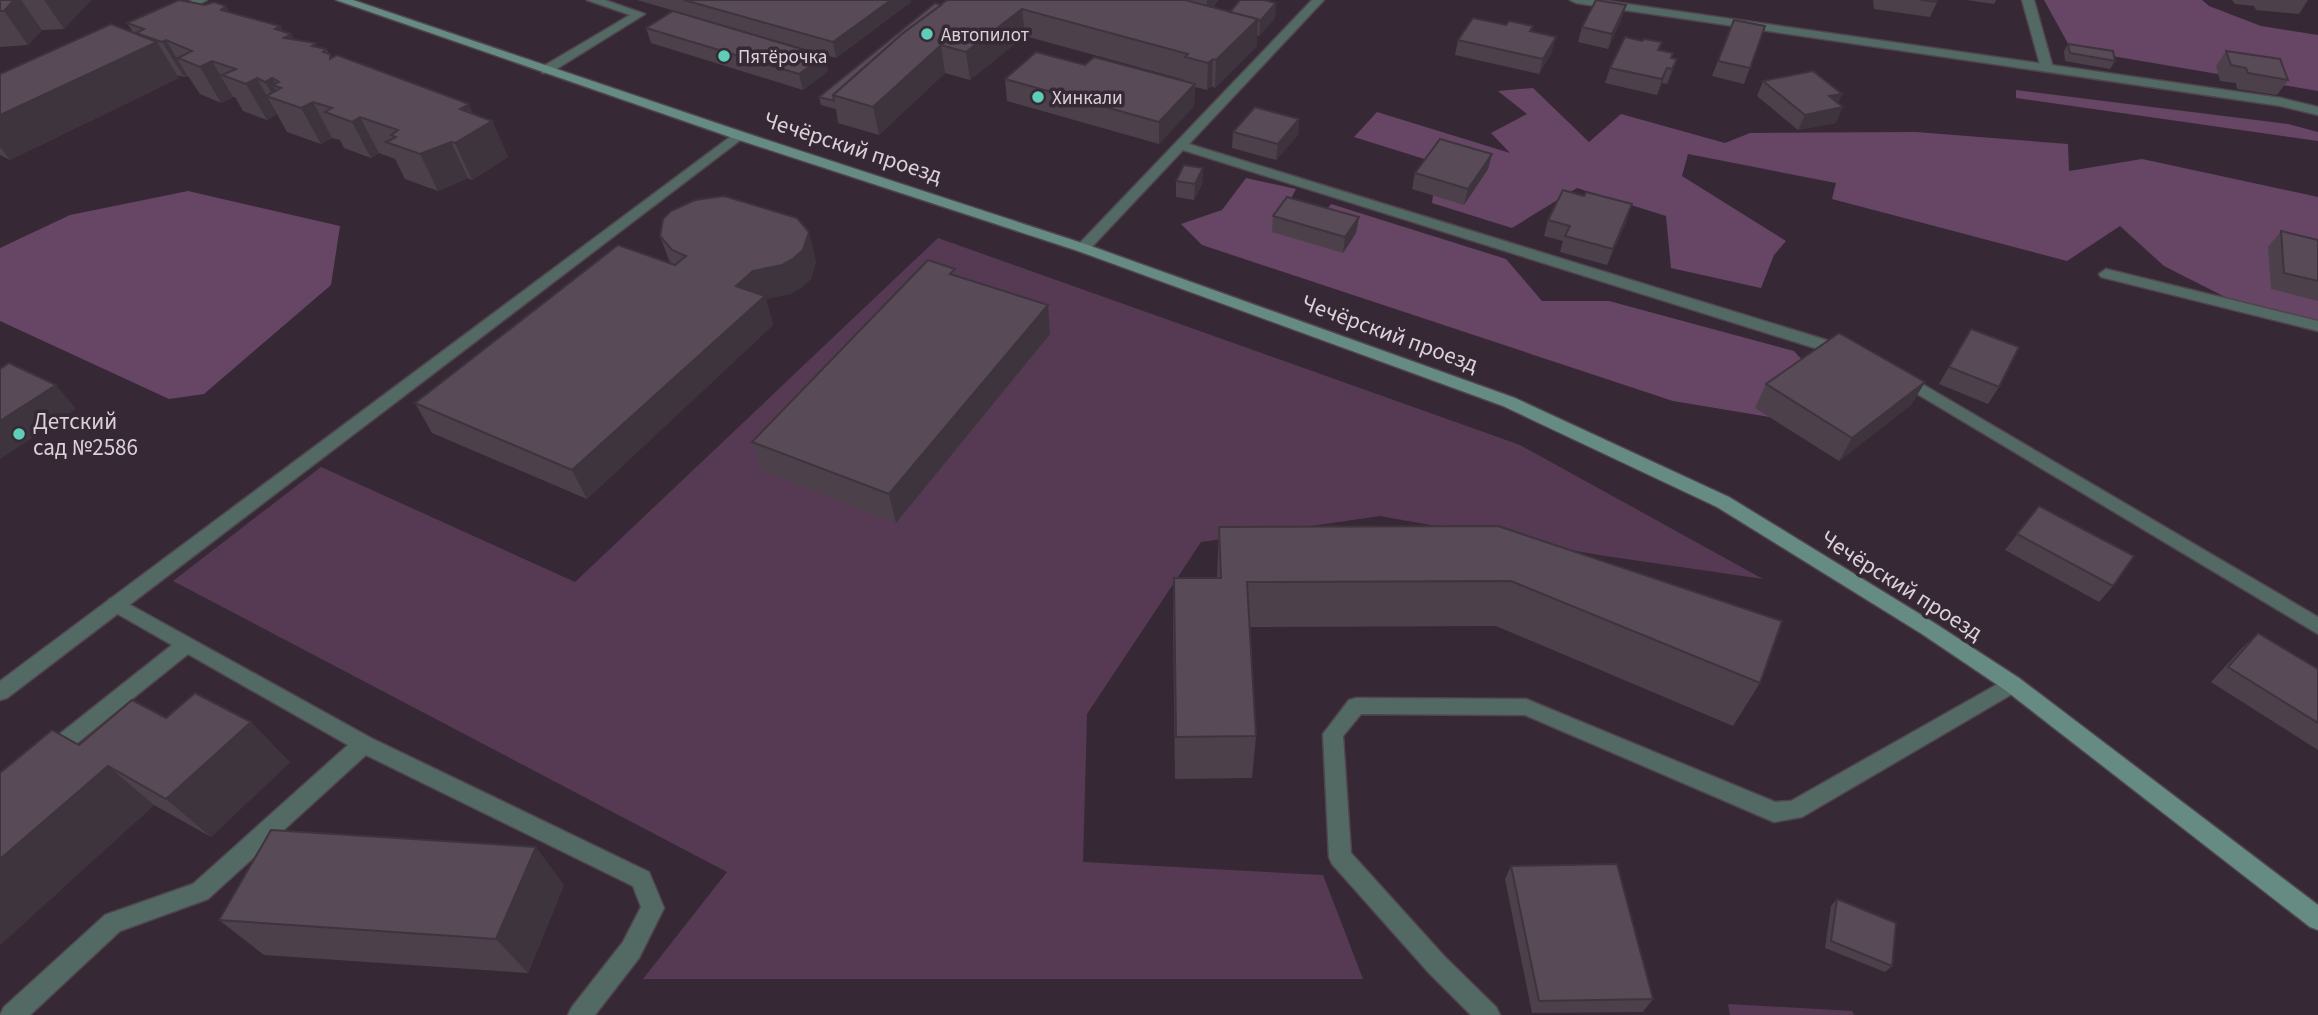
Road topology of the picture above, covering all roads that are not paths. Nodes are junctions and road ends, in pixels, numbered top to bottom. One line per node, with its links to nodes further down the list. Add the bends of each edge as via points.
1 (201, 0): 7 (street)
2 (342, 0): 9 (main road, Чечёрский проезд)
3 (593, 0): 9 (street, via 639,14)
4 (1318, 0): 12 (street)
5 (1576, 0): 8 (street)
6 (2028, 0): 8 (street)
7 (164, 18)
8 (2047, 68): 10 (street)
9 (546, 70): 11 (main road, Чечёрский проезд)
10 (2318, 111)
11 (738, 135): 13 (main road, Чечёрский проезд); 18 (street)
12 (1180, 145): 13 (street); 16 (street)
13 (1083, 248): 21 (main road, Чечёрский проезд, via 1508,402 1698,491)
14 (2106, 274): 15 (street)
15 (2318, 327)
16 (1862, 357)
17 (1883, 368): 19 (street)
18 (116, 604): 20 (street); 22 (street)
19 (2318, 626)
20 (186, 645): 23 (street); 24 (street)
21 (2012, 684): 25 (main road, Чечёрский проезд); 28 (street, via 1794,810 1774,812 1526,707 1356,706 1333,734 1340,857)
22 (0, 692)
23 (364, 744): 26 (street, via 200,892 113,923); 27 (street, via 641,879 653,908 631,950)
24 (33, 767)
25 (2318, 919)
26 (12, 1015)
27 (580, 1015)
28 (1488, 1015)

